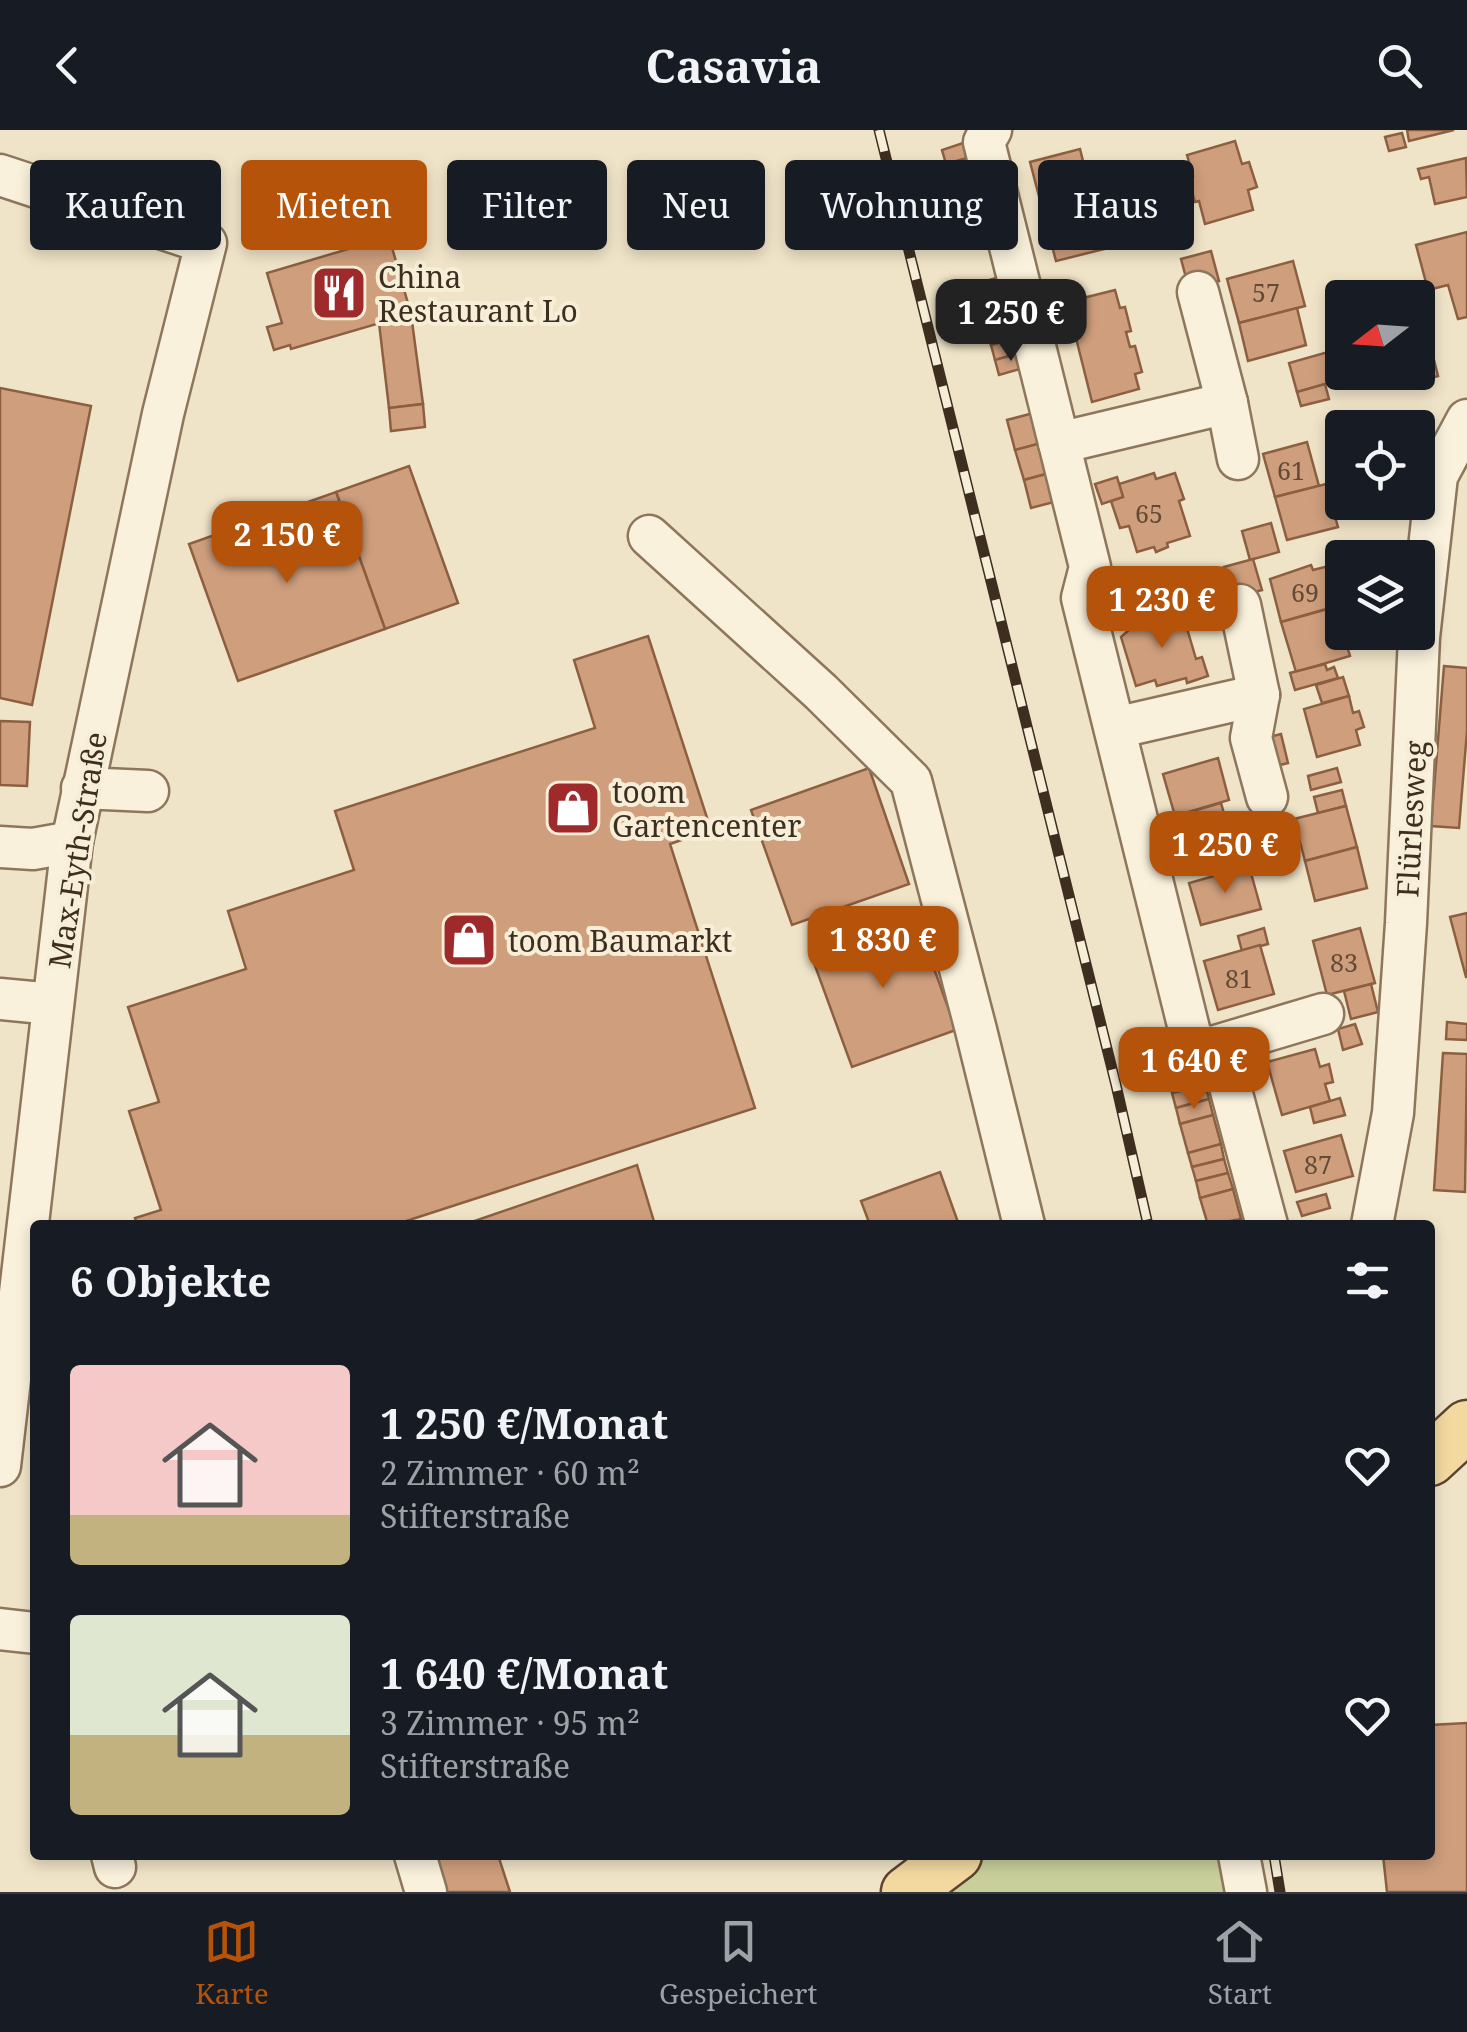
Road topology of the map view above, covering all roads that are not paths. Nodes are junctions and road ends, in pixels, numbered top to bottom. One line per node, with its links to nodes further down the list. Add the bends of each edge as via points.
1 (990, 130): 6 (street, via 984,142)
2 (0, 175): 12 (street, Max-Eyth-Straße, via 206,243)
3 (1198, 292): 4 (street)
4 (1227, 403): 6 (street); 7 (street)
5 (1467, 420): 24 (street, Flürlesweg, via 1436,476 1419,637 1393,1112)
6 (1059, 442): 11 (street, via 1090,567 1082,598)
7 (1238, 458)
8 (650, 536): 22 (street, via 911,781)
9 (1240, 605): 10 (street)
10 (1260, 695): 11 (street); 14 (street, via 1251,738)
11 (1115, 728): 20 (street, via 1191,1037)
12 (82, 788): 13 (street); 15 (street, Max-Eyth-Straße)
13 (148, 791)
14 (1267, 797)
15 (72, 842): 16 (street); 18 (street, Max-Eyth-Straße)
16 (0, 847)
17 (0, 999): 18 (street)
18 (53, 1004): 21 (street, Max-Eyth-Straße)
19 (1324, 1014): 20 (street)
20 (1206, 1049): 23 (street, via 1224,1064)
21 (34, 1220)
22 (1023, 1220)
23 (1266, 1220)
24 (1373, 1220)
25 (30, 1262): 26 (street, Max-Eyth-Straße)
26 (27, 1296): 30 (street, Max-Eyth-Straße)
27 (1467, 1426): 28 (main road)
28 (1435, 1455)
29 (1467, 1458): 31 (street)
30 (0, 1466)
31 (1435, 1477)
32 (0, 1629): 33 (street)
33 (30, 1632)
34 (416, 1860): 37 (street)
35 (949, 1860): 38 (main road)
36 (1240, 1860): 39 (street)
37 (426, 1892)
38 (907, 1892)
39 (1246, 1892)

